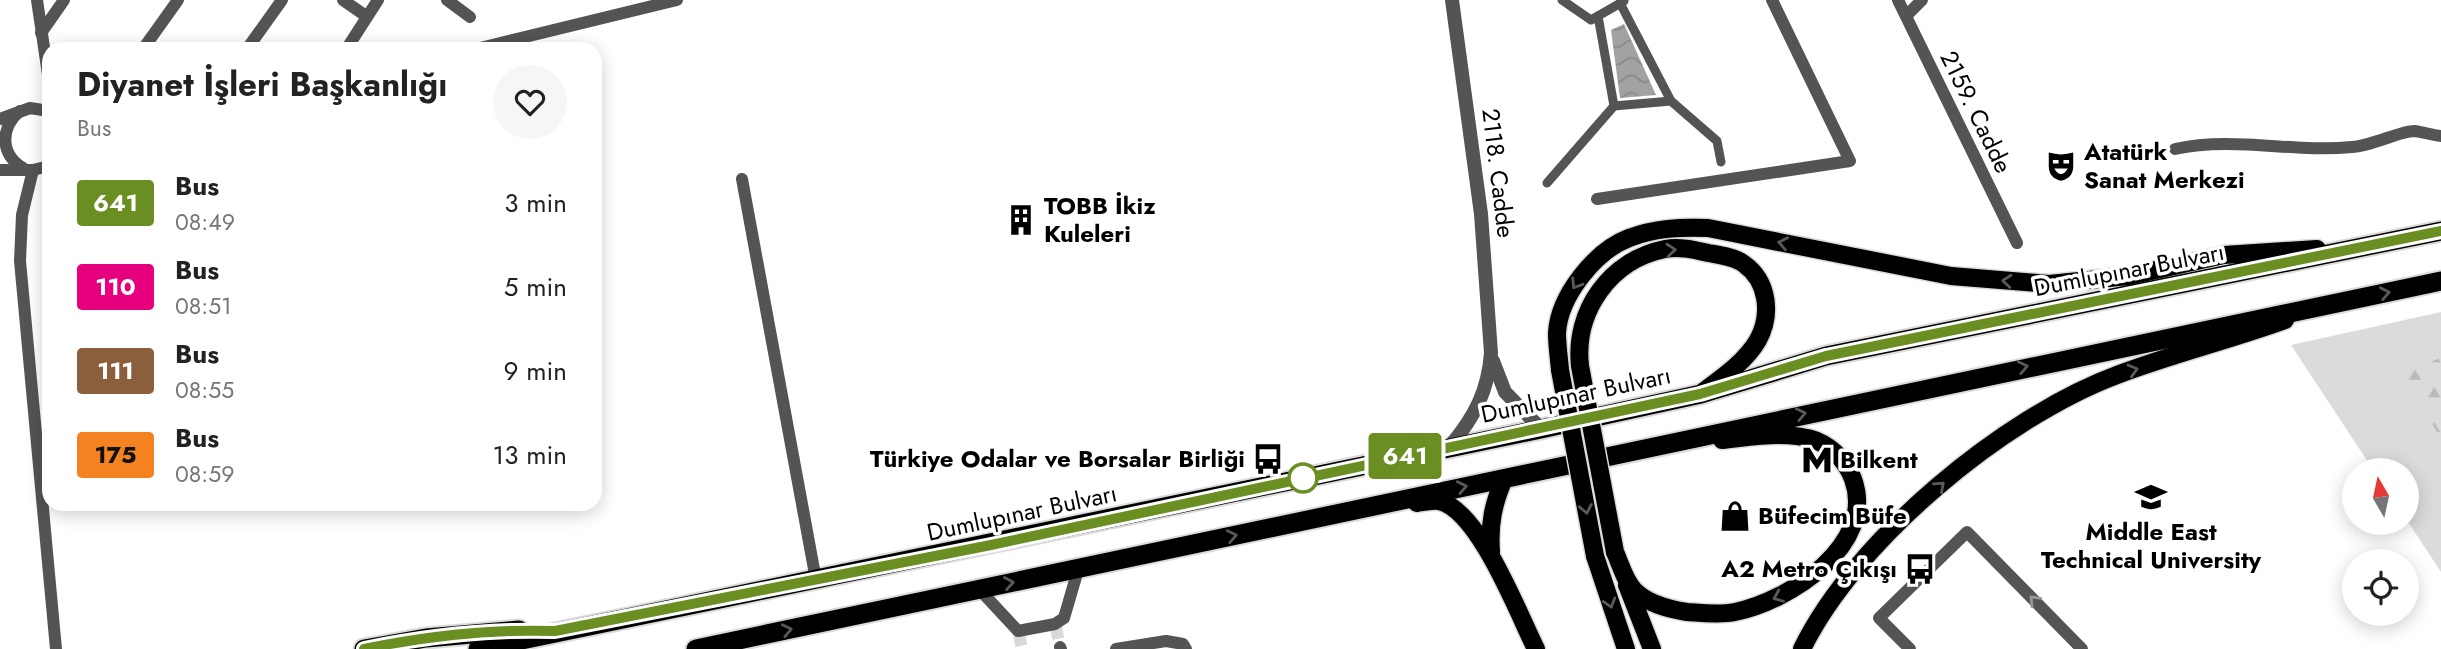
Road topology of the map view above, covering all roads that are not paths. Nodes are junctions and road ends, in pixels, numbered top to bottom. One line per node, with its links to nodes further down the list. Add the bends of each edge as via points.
1 (37, 0): 19 (street)
2 (64, 0): 19 (street)
3 (178, 0): 21 (street)
4 (282, 0): 22 (street)
5 (343, 0): 15 (street)
6 (378, 0): 15 (street)
7 (447, 0): 18 (street)
8 (677, 0): 24 (street)
9 (1452, 0): 44 (street, 2118. Cadde, via 1481,214)
10 (1562, 0): 16 (street, via 1591,20)
11 (1772, 0): 38 (street, via 1850,161)
12 (1898, 0): 17 (street, 2159. Cadde)
13 (1922, 0): 17 (street)
14 (1623, 1): 16 (street); 25 (street)
15 (366, 16): 23 (street)
16 (1598, 16): 26 (street)
17 (1906, 16): 40 (street, 2159. Cadde)
18 (470, 17)
19 (41, 33): 20 (street)
20 (42, 42)
21 (148, 42)
22 (252, 42)
23 (351, 42)
24 (505, 42)
25 (1671, 101): 26 (street); 32 (street, via 1717,141)
26 (1614, 106): 37 (street)
27 (42, 110): 28 (street)
28 (20, 111): 29 (street); 34 (street, via 11,118 3,136 8,155)
29 (0, 119)
30 (2441, 136): 31 (street, via 2412,131 2351,148 2278,148 2230,142)
31 (2175, 149)
32 (1721, 162)
33 (42, 167): 34 (street)
34 (28, 169): 35 (street); 50 (street, via 20,261)
35 (0, 170)
36 (742, 179): 56 (street)
37 (1547, 183)
38 (1597, 199)
39 (2441, 231): 41 (highway, Dumlupınar Bulvarı)
40 (2017, 243)
41 (2366, 247): 45 (highway, Dumlupınar Bulvarı, via 1826,356); 66 (main road, one-way to 66, bridge, via 2224,255 2129,276 2049,284 1951,276 1708,228 1674,227 1627,239 1586,269 1567,299 1557,330 1560,370 1595,556)
42 (2441, 281): 43 (highway, one-way to 42)
43 (2329, 304): 47 (highway, one-way to 43); 68 (main road, one-way to 43, via 1854,566 1967,462 2027,418 2116,375)
44 (1491, 353): 46 (street, via 1505,393); 48 (street, via 1487,384 1476,412)
45 (1700, 394): 46 (highway, Dumlupınar Bulvarı); 53 (main road, one-way to 45, bridge, via 1578,347 1583,318 1599,289 1632,260 1667,248 1693,249 1742,262 1761,281 1767,305 1752,348)
46 (1541, 429): 48 (highway, Dumlupınar Bulvarı)
47 (1662, 444): 49 (highway); 53 (main road, one-way to 53, via 1775,436 1817,441 1848,467 1856,495 1854,523 1827,562 1807,581 1783,596 1735,612 1684,611 1648,601 1633,590)
48 (1451, 446): 56 (highway, Dumlupınar Bulvarı)
49 (1504, 479): 51 (highway, one-way to 49); 54 (main road, via 1494,502)
50 (42, 492)
51 (1371, 506): 54 (main road, via 1439,501 1469,519); 55 (highway, one-way to 51)
52 (44, 511): 59 (street)
53 (1615, 552): 67 (main road)
54 (1491, 556): 65 (main road)
55 (1078, 570): 57 (highway, one-way to 55); 57 (street, via 1064,618 1056,626 1019,632)
56 (816, 580): 58 (highway, Dumlupınar Bulvarı)
57 (979, 589): 62 (highway, one-way to 57)
58 (555, 631): 60 (highway, Dumlupınar Bulvarı, via 426,638); 61 (highway, Dumlupınar Bulvarı)
59 (57, 649)
60 (364, 649)
61 (478, 649)
62 (696, 649)
63 (1116, 649): 64 (street, via 1166,641 1184,644)
64 (1186, 649)
65 (1536, 649)
66 (1626, 649)
67 (1653, 649)
68 (1802, 649)
69 (1910, 649): 70 (street, one-way to 69, via 1967,532 1879,618)
70 (2082, 649)

